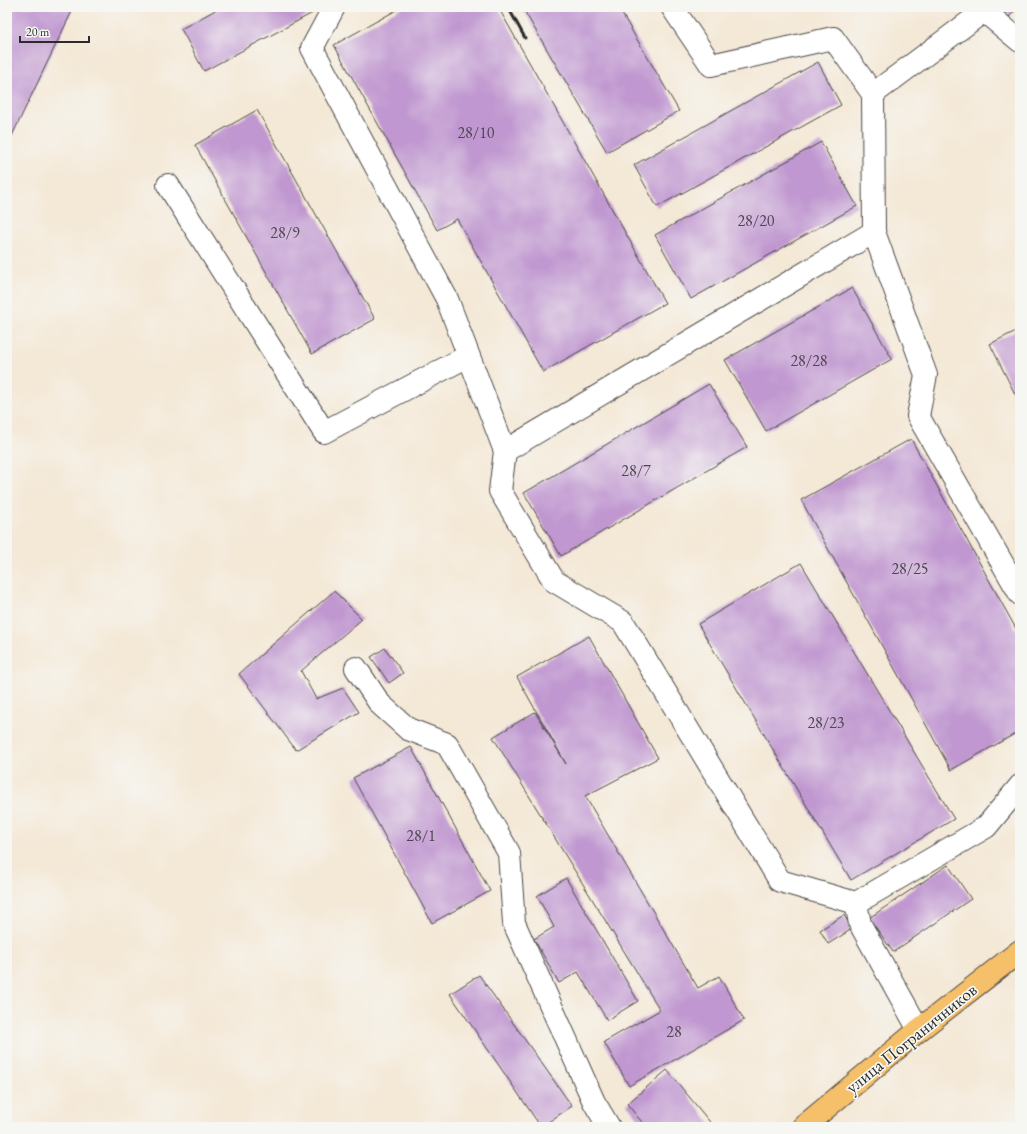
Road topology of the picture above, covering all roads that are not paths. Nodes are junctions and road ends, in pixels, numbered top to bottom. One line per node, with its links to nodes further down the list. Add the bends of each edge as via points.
1 (334, 7): 7 (lane, via 312,48 425,255 447,299)
2 (672, 7): 4 (lane, via 711,66 833,38)
3 (1020, 41): 4 (lane, via 984,11)
4 (873, 94): 6 (lane)
5 (168, 185): 7 (lane, via 324,432)
6 (874, 232): 8 (lane); 9 (lane, via 926,375 918,416)
7 (468, 356): 8 (lane)
8 (504, 451): 12 (lane, via 500,491 554,582 623,622 780,881)
9 (1020, 594)
10 (356, 668): 15 (lane, via 380,704 408,729 447,744 509,853 514,923 594,1102)
11 (1020, 786): 12 (lane, via 986,827)
12 (856, 903): 14 (lane, via 860,924)
13 (1020, 951): 14 (main road, улица Пограничников)
14 (919, 1030): 16 (main road, улица Пограничников)
15 (609, 1127)
16 (803, 1127)

